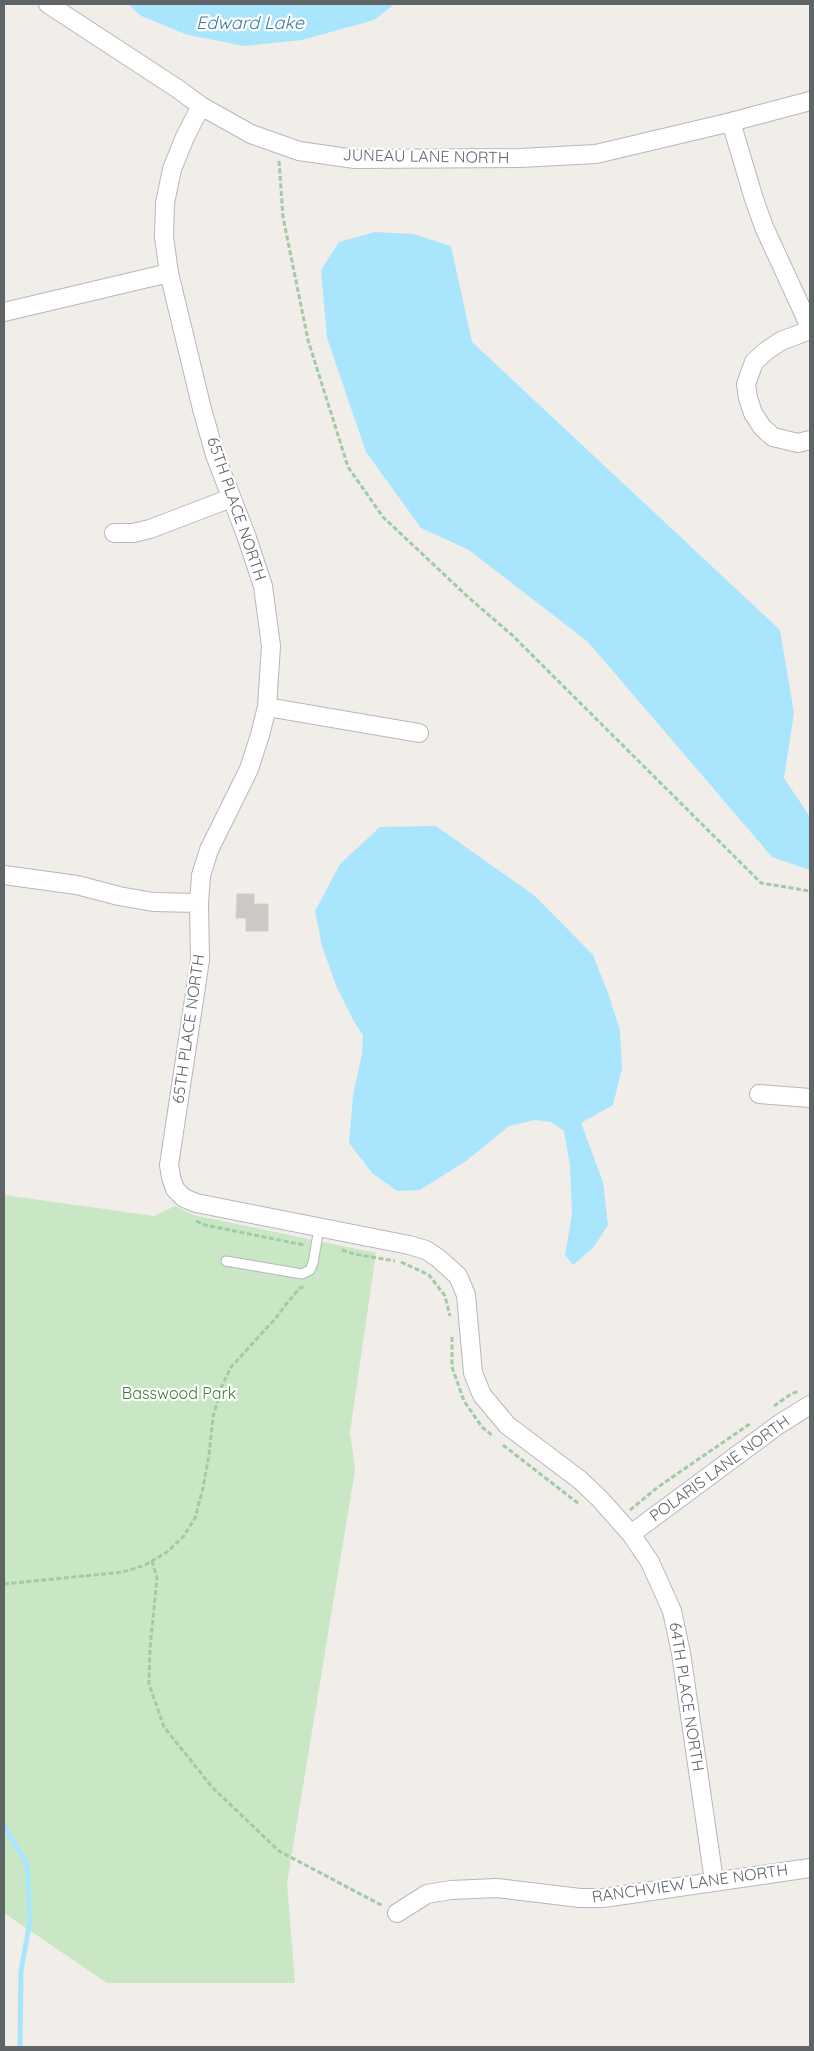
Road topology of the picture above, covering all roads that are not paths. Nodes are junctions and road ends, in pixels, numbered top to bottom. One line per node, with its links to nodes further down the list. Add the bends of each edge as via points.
1 (48, 4): 3 (street, JUNEAU LANE NORTH)
2 (810, 101): 4 (street, JUNEAU LANE NORTH)
3 (201, 106): 4 (street, JUNEAU LANE NORTH, via 242,130 272,142 299,151 355,159 596,154); 5 (street, 65TH PLACE NORTH, via 172,169 165,203 164,237)
4 (731, 122): 7 (street, via 762,220)
5 (169, 273): 6 (street); 9 (street, 65TH PLACE NORTH, via 202,410)
6 (4, 312)
7 (810, 328): 8 (street, via 781,340 766,351 754,362 746,384 753,413 773,437 798,442)
8 (810, 440)
9 (231, 498): 10 (street, via 150,529); 11 (street, 65TH PLACE NORTH, via 255,560 269,620 271,646)
10 (114, 533)
11 (267, 707): 12 (street); 14 (street, 65TH PLACE NORTH, via 248,769 209,850)
12 (419, 733)
13 (4, 875): 14 (street, via 77,885 153,902)
14 (198, 903): 17 (street, 65TH PLACE NORTH, via 200,960 169,1165 171,1177 184,1198 196,1203)
15 (758, 1094): 16 (street)
16 (810, 1098)
17 (319, 1228): 18 (lane, via 313,1263 310,1270 302,1274); 19 (street, 65TH PLACE NORTH, via 409,1245 438,1258 458,1276 466,1295)
18 (226, 1261)
19 (471, 1351): 21 (street, 64TH PLACE NORTH, via 473,1373 482,1395 495,1413 580,1480)
20 (807, 1397): 21 (street, POLARIS LANE NORTH, via 778,1425)
21 (631, 1534): 23 (street, 64TH PLACE NORTH, via 650,1562 672,1611)
22 (810, 1868): 23 (street, RANCHVIEW LANE NORTH)
23 (714, 1881): 24 (street, RANCHVIEW LANE NORTH, via 603,1898 497,1888 451,1890 427,1894)
24 (397, 1913)

